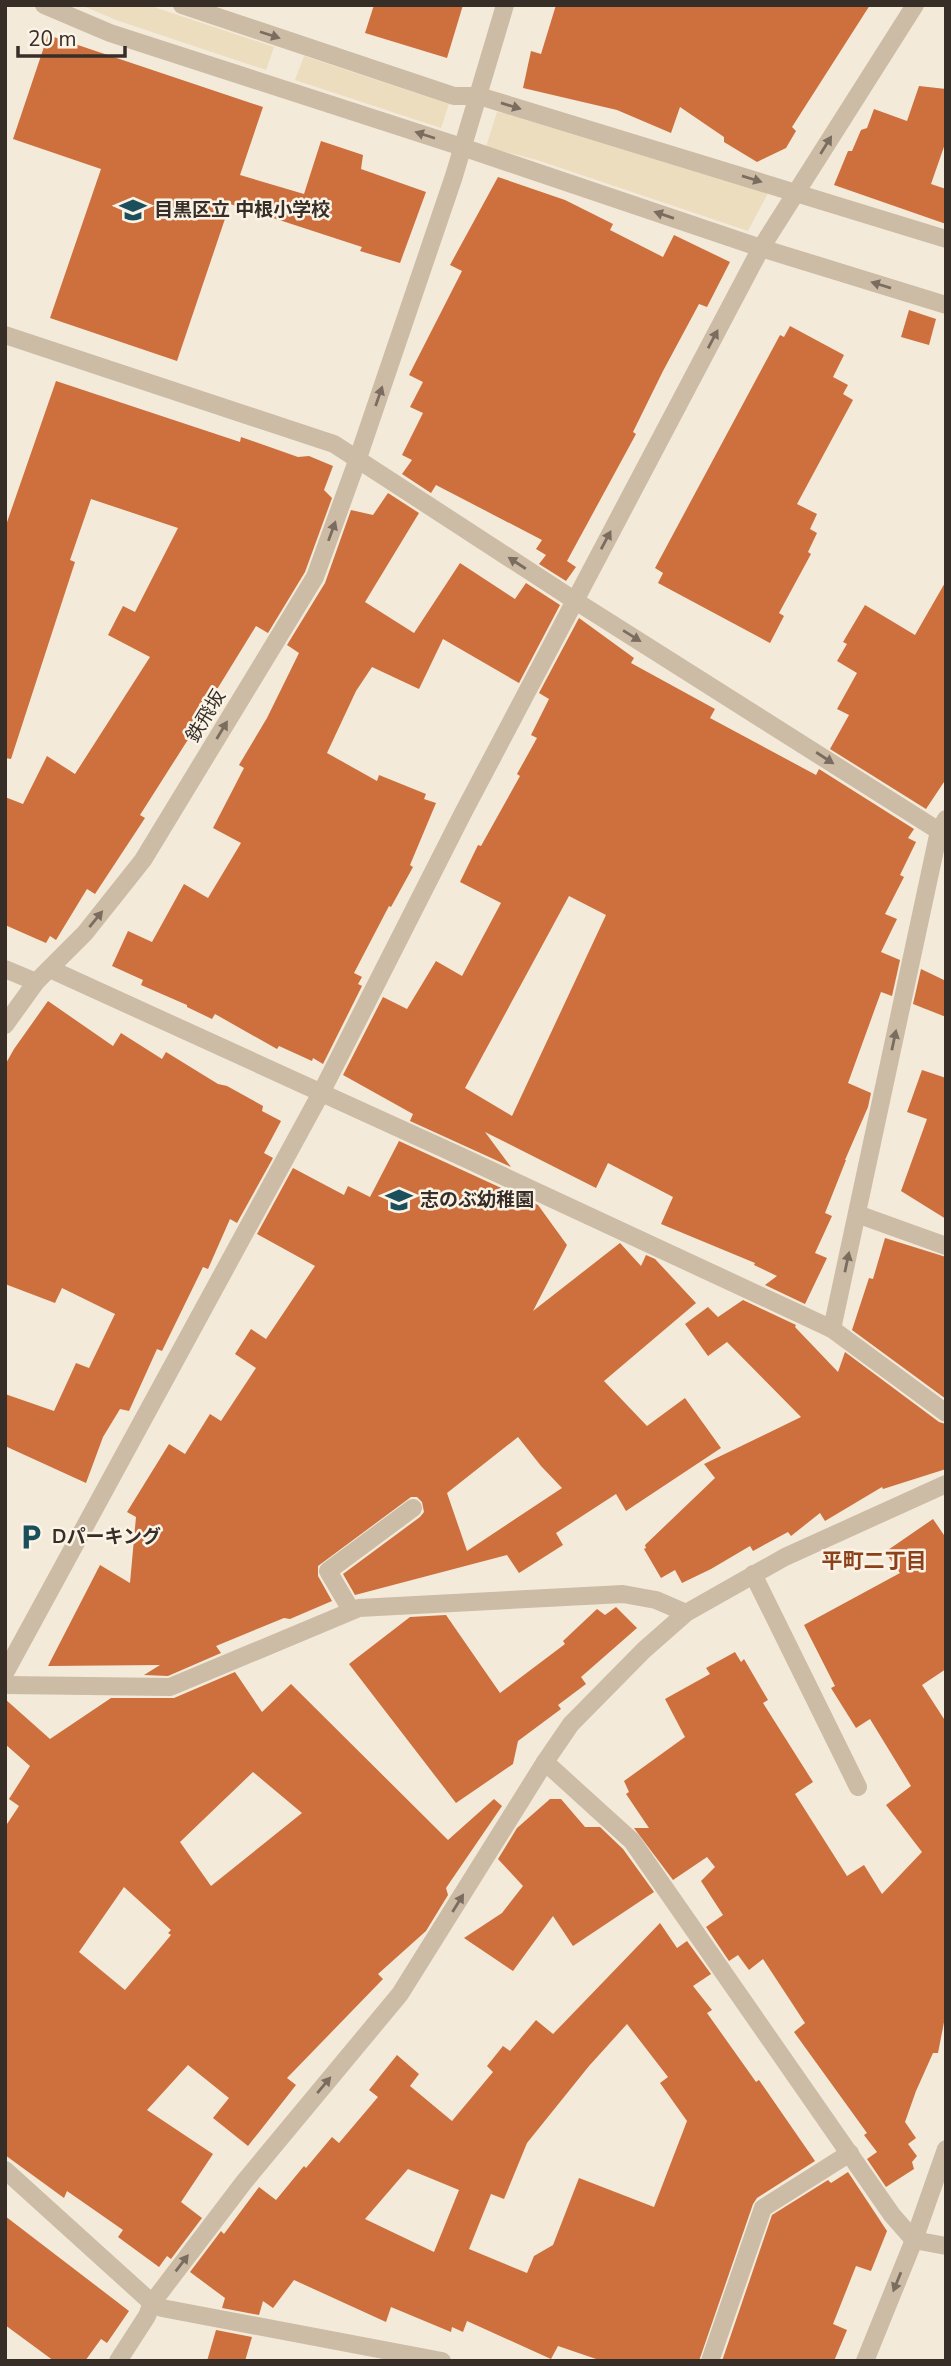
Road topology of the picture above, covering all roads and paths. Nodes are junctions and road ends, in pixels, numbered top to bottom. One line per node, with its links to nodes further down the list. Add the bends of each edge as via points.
1 (44, 5): 6 (street, one-way to 1, via 110,33)
2 (183, 5): 5 (street, one-way to 5)
3 (505, 5): 5 (street, 鉄飛坂)
4 (915, 5): 7 (street, one-way to 4)
5 (476, 104): 6 (street, 鉄飛坂); 7 (street, one-way to 7)
6 (464, 143): 9 (street, one-way to 6); 12 (street, 鉄飛坂, one-way to 6)
7 (792, 197): 8 (street); 9 (street)
8 (946, 239)
9 (765, 242): 10 (street, one-way to 9); 13 (street, one-way to 9)
10 (946, 305)
11 (5, 335): 12 (street, via 334,444)
12 (357, 461): 13 (street, one-way to 12); 16 (street, 鉄飛坂, one-way to 12, via 143,860 315,577)
13 (574, 600): 14 (street, one-way to 14); 19 (street)
14 (943, 828): 20 (street, one-way to 14)
15 (5, 969): 17 (street)
16 (50, 970): 17 (street, 鉄飛坂); 19 (street)
17 (36, 982): 18 (street, 鉄飛坂)
18 (5, 1025)
19 (321, 1093): 22 (street); 29 (street)
20 (857, 1213): 21 (street); 22 (street, one-way to 20)
21 (946, 1246)
22 (832, 1329): 23 (street)
23 (946, 1413)
24 (946, 1484): 26 (street)
25 (413, 1508): 27 (street, via 328,1571)
26 (753, 1574): 28 (street); 32 (street)
27 (351, 1610): 28 (street, via 623,1594 656,1600); 30 (street, via 170,1687)
28 (686, 1614): 31 (street, via 571,1724)
29 (5, 1673)
30 (5, 1685)
31 (545, 1762): 34 (street, via 632,1841); 38 (street, one-way to 31, via 244,2182 400,1994)
32 (858, 1787)
33 (946, 2149): 36 (street)
34 (850, 2153): 36 (street); 41 (street, via 763,2208)
35 (5, 2170): 38 (street)
36 (914, 2240): 37 (street); 42 (street, one-way to 42)
37 (946, 2246)
38 (152, 2302): 39 (street); 40 (street, via 162,2308)
39 (118, 2361)
40 (442, 2361)
41 (710, 2361)
42 (865, 2361)

